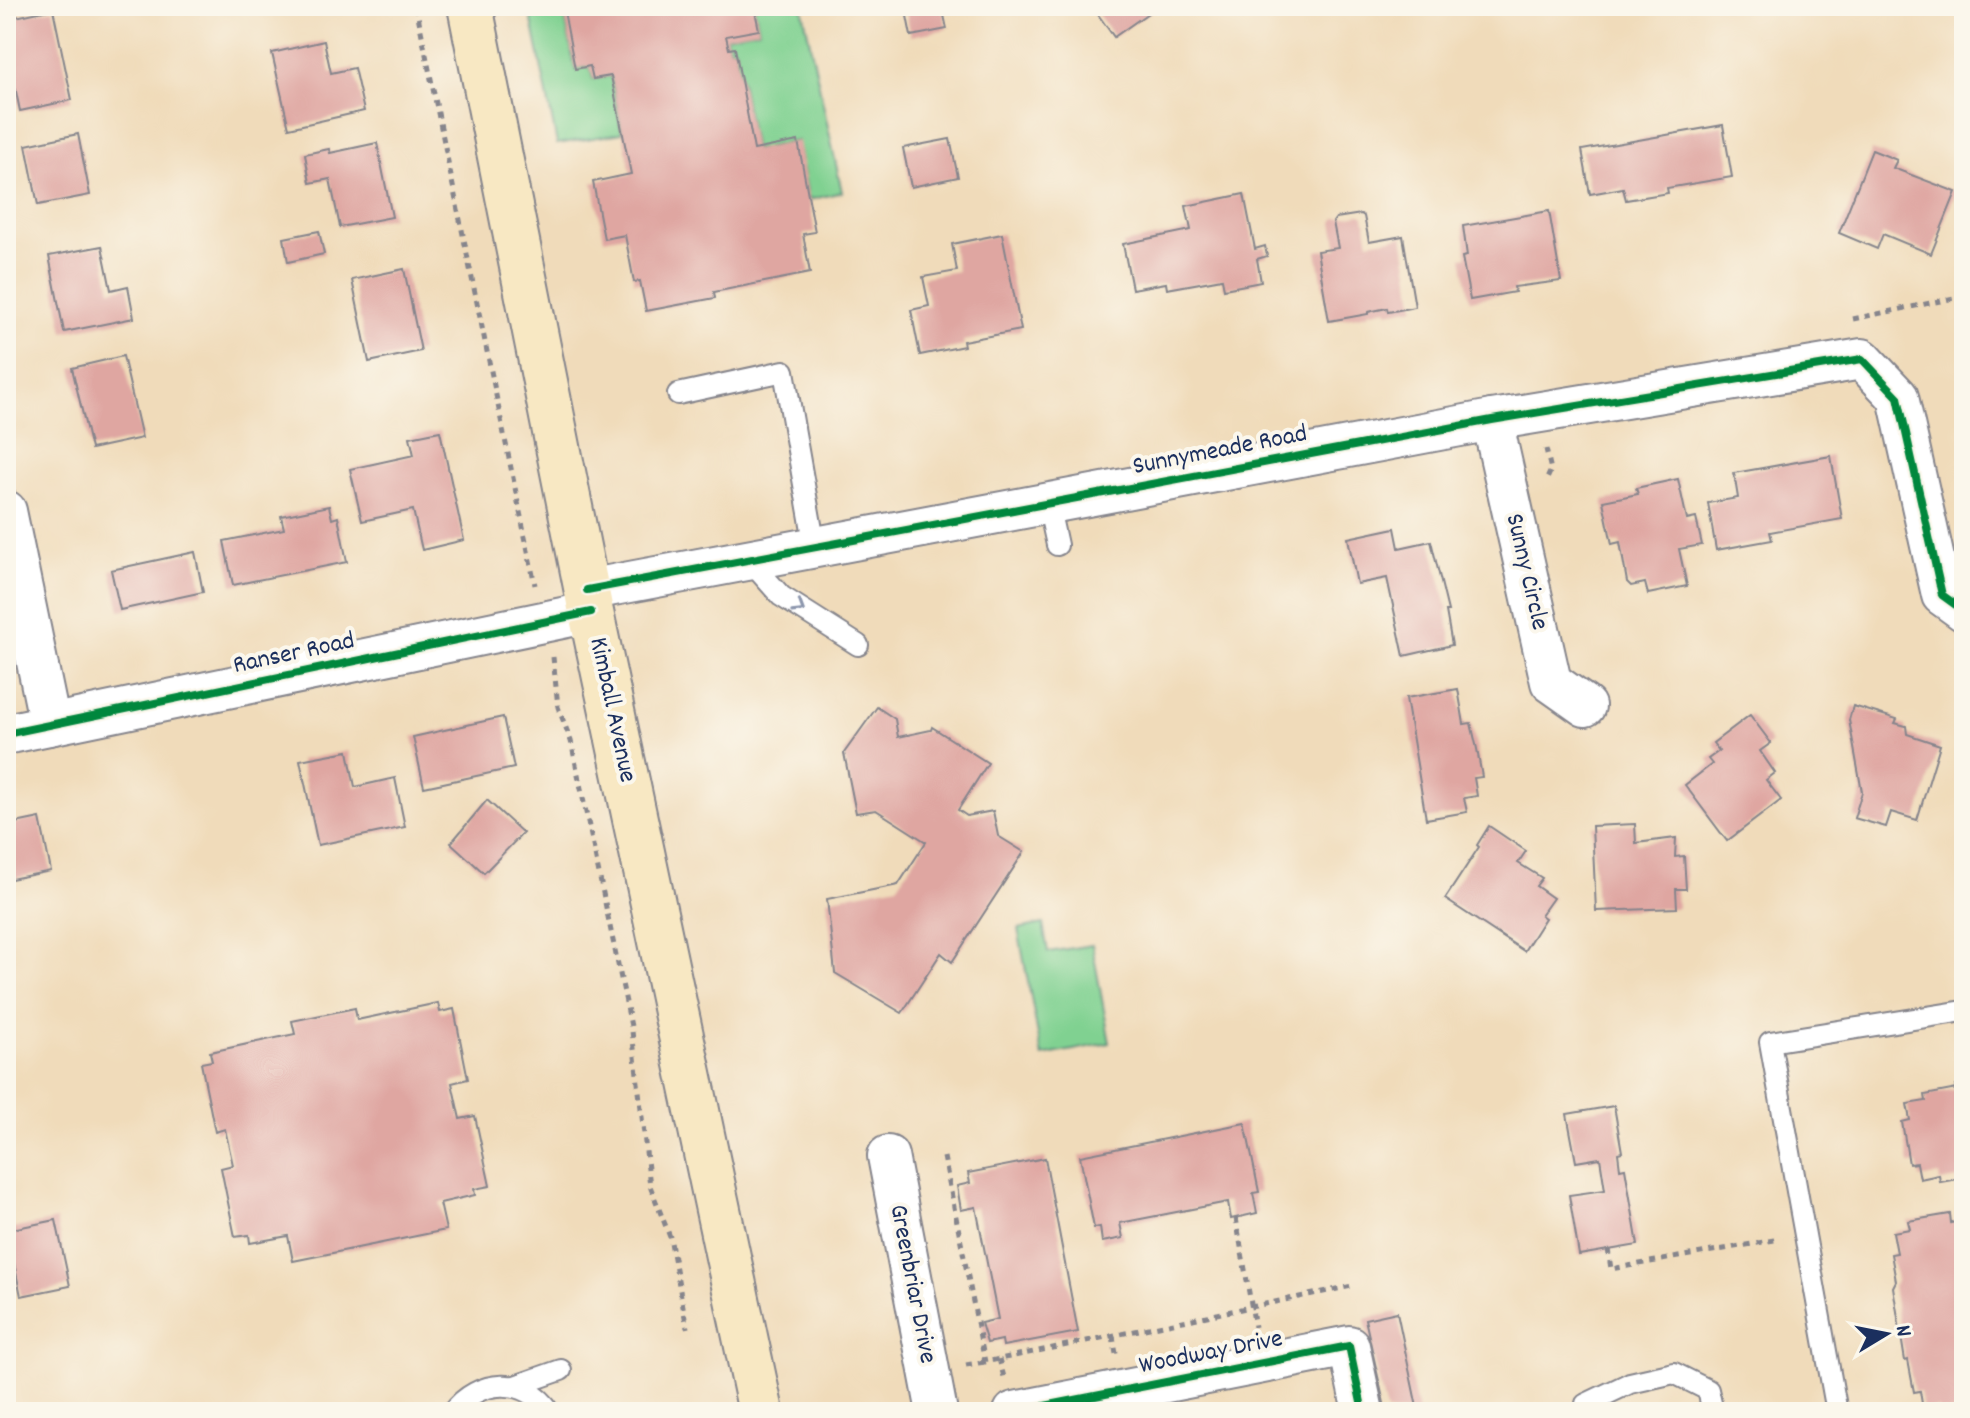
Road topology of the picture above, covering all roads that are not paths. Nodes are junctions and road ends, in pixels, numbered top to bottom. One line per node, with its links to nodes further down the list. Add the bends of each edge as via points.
1 (470, 6): 9 (main road, Kimball Avenue)
2 (678, 394): 7 (lane, via 784,371)
3 (1492, 420): 4 (street, Sunnymeade Road); 10 (street, Sunnymeade Road, via 1862,359 1898,397 1942,595); 12 (street, Sunny Circle, via 1551,682)
4 (1048, 504): 6 (lane); 7 (street, Sunnymeade Road)
5 (6, 511): 13 (street)
6 (1057, 545)
7 (815, 547): 8 (street, Sunnymeade Road)
8 (749, 560): 9 (street, Sunnymeade Road); 11 (lane, one-way to 11, via 781,596)
9 (589, 601): 13 (street, Ranser Road, via 543,621); 21 (main road, Kimball Avenue)
10 (1964, 611)
11 (858, 645)
12 (1585, 706)
13 (50, 725): 14 (street, Ranser Road)
14 (6, 734)
15 (1964, 1011): 27 (lane, via 1770,1042)
16 (888, 1156): 22 (street, Greenbriar Drive)
17 (561, 1370): 18 (lane)
18 (515, 1386): 19 (lane, via 474,1391); 20 (lane, via 532,1393)
19 (453, 1412)
20 (550, 1412)
21 (761, 1412)
22 (937, 1412)
23 (1014, 1412): 24 (street, Woodway Drive, via 1349,1346)
24 (1363, 1412)
25 (1586, 1412): 26 (lane, via 1586,1404 1630,1383 1674,1373 1708,1390)
26 (1713, 1412)
27 (1837, 1412)

